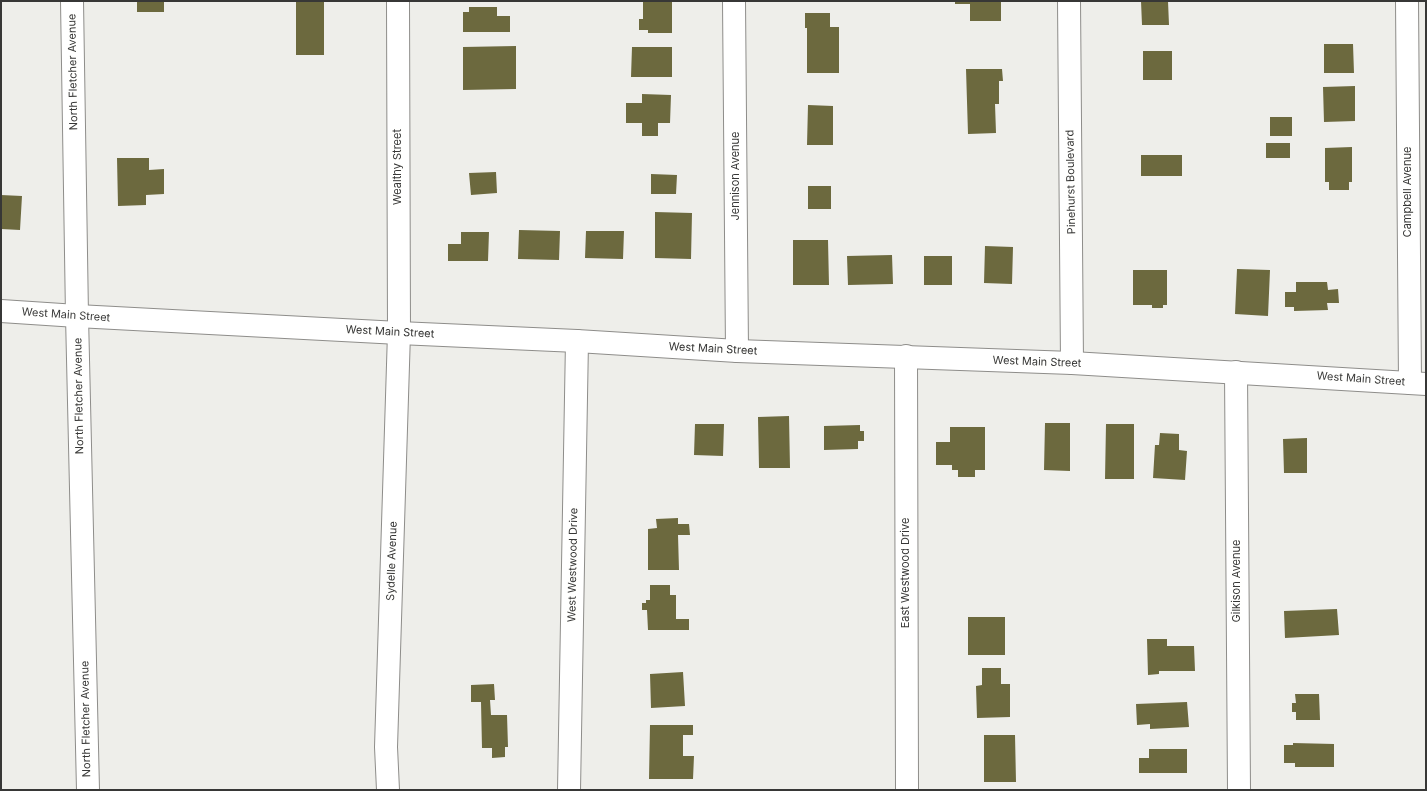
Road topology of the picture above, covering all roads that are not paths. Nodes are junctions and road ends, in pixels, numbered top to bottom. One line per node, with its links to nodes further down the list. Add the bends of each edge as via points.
1 (72, 1): 7 (street, North Fletcher Avenue)
2 (398, 1): 8 (street, Wealthy Street)
3 (734, 1): 10 (street, Jennison Avenue)
4 (1069, 1): 12 (street, Pinehurst Boulevard)
5 (1407, 1): 14 (street, Campbell Avenue)
6 (1, 311): 7 (street, West Main Street)
7 (77, 316): 8 (street, West Main Street); 15 (street, North Fletcher Avenue)
8 (399, 333): 9 (street, West Main Street); 16 (street, Sydelle Avenue, via 386,747)
9 (577, 341): 10 (street, West Main Street); 17 (street, West Westwood Drive)
10 (737, 351): 11 (street, West Main Street)
11 (906, 356): 12 (street, West Main Street); 18 (street, East Westwood Drive)
12 (1072, 363): 13 (street, West Main Street)
13 (1236, 372): 14 (street, West Main Street); 19 (street, Gilkison Avenue)
14 (1418, 383)
15 (88, 790)
16 (388, 790)
17 (569, 790)
18 (907, 790)
19 (1238, 790)

